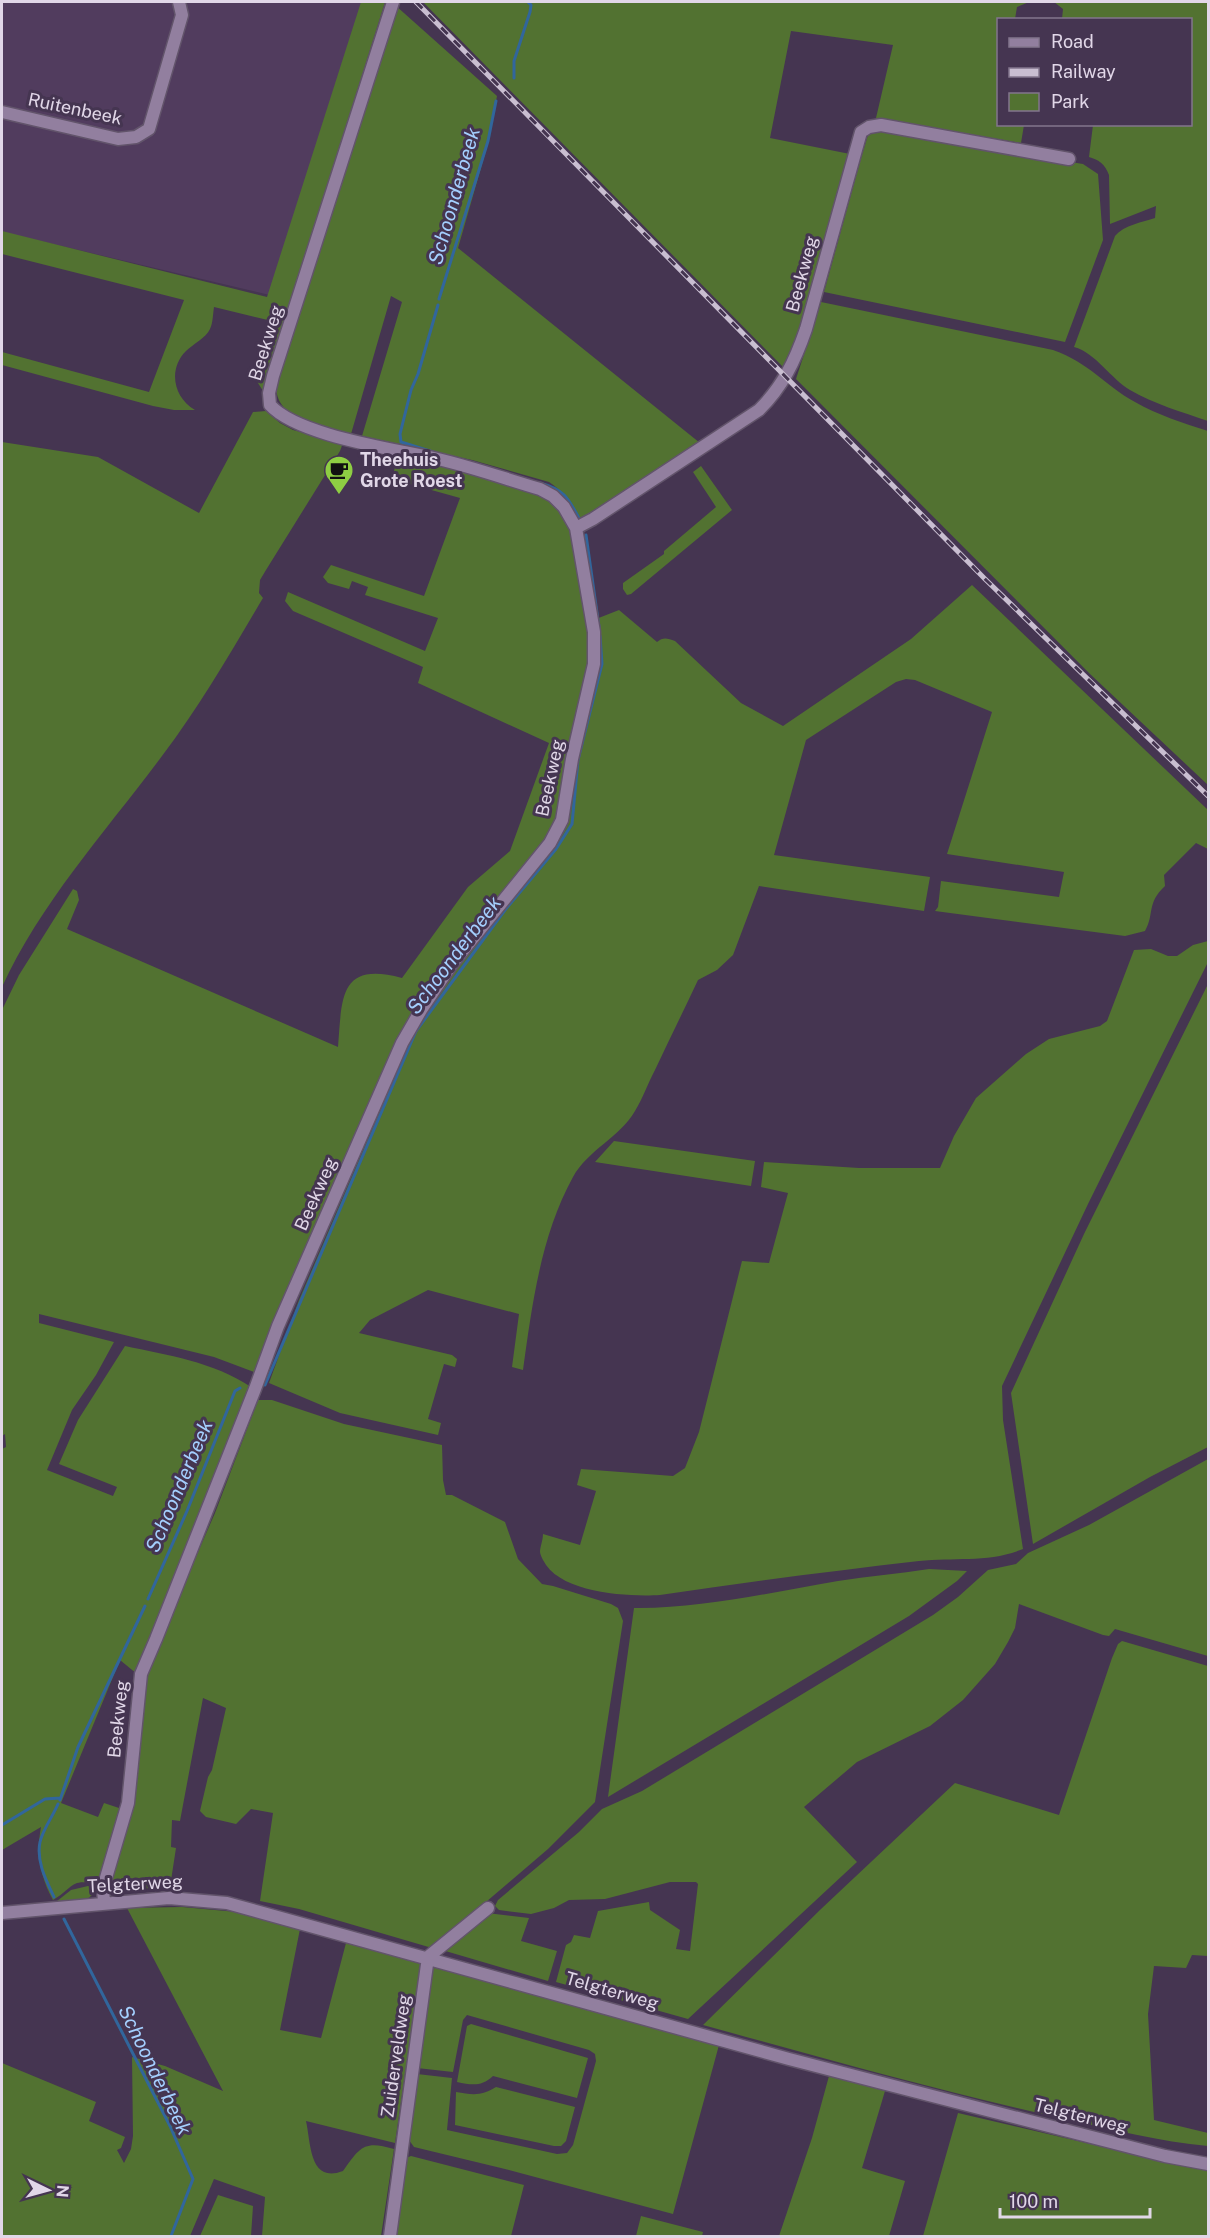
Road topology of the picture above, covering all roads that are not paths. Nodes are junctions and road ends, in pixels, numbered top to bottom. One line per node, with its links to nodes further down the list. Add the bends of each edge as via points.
1 (179, 2): 3 (street, Ruitenbeek, via 183,15 149,129 136,137 118,139)
2 (393, 2): 5 (street, Beekweg, via 273,376 270,405 294,423 440,459 540,489 564,507)
3 (2, 112)
4 (1069, 159): 5 (street, Beekweg, via 881,125 861,132 806,329 796,359 775,394 759,410)
5 (576, 528): 6 (street, Beekweg, via 594,632 594,664 562,820 550,843 452,964 410,1028 278,1326 141,1674 128,1803 103,1888)
6 (104, 1903): 8 (street, Telgterweg); 9 (street, Telgterweg, via 169,1898 227,1903)
7 (488, 1908): 9 (street)
8 (2, 1913)
9 (428, 1957): 10 (street, Telgterweg, via 789,2059); 11 (street, Zuiderveldweg)
10 (1209, 2164)
11 (390, 2236)

